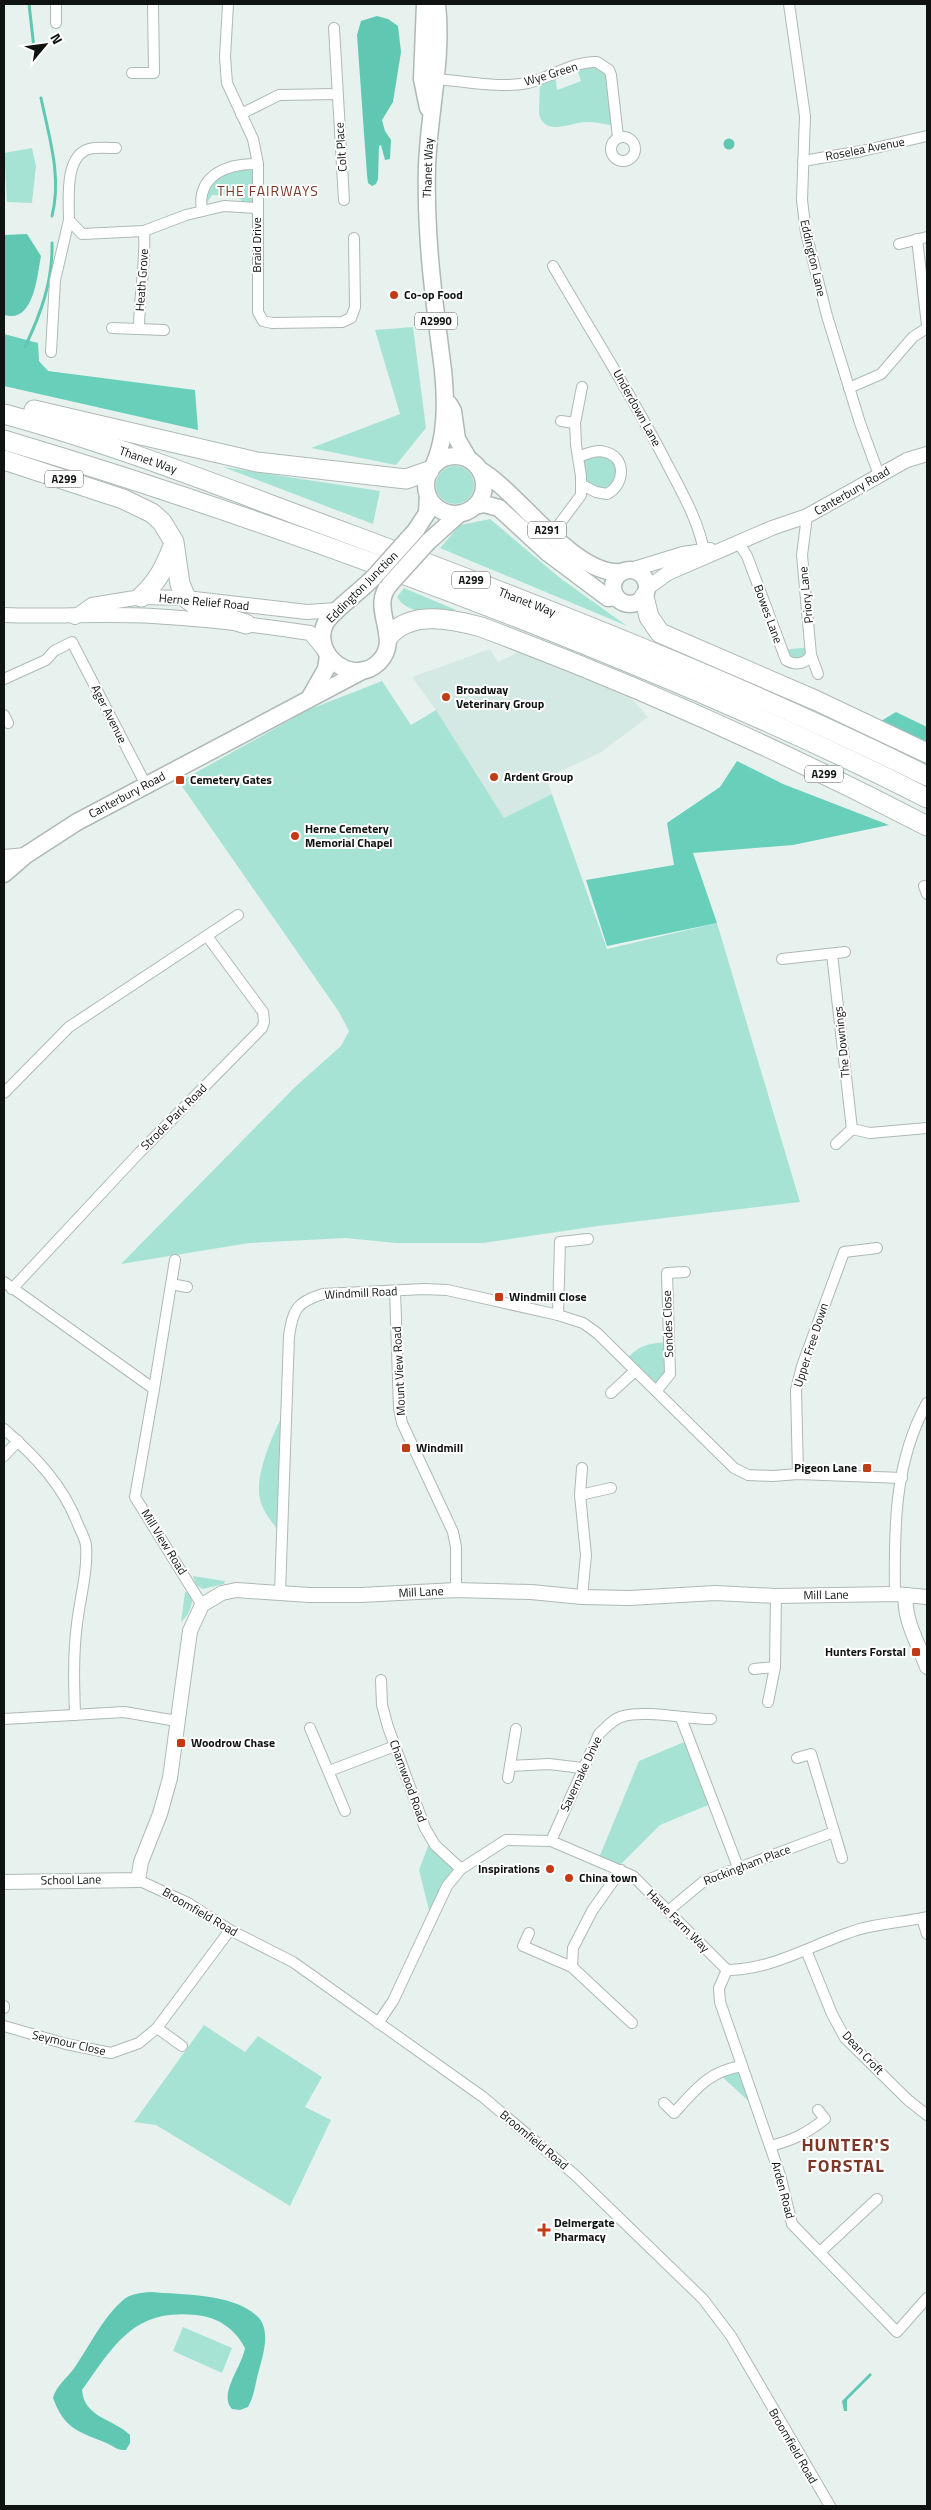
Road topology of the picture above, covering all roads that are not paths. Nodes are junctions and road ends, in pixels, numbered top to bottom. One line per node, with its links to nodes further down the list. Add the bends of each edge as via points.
1 (56, 4): 7 (street)
2 (153, 4): 9 (street, via 154,73)
3 (228, 4): 12 (street, Braid Drive, via 225,72)
4 (425, 4): 10 (main road, Thanet Way / A2990)
5 (437, 4): 10 (main road, Thanet Way / A2990, via 439,24)
6 (789, 4): 16 (street, Eddington Lane, via 805,116)
7 (56, 23)
8 (334, 28): 11 (street, Colt Place)
9 (132, 73)
10 (429, 79): 14 (street, Wye Green, via 497,85 526,83 597,62 609,70 611,76); 34 (main road, Thanet Way / A2990, via 426,228)
11 (337, 94): 12 (street, via 279,95); 18 (street, Colt Place)
12 (240, 114): 17 (street, Braid Drive, via 256,148)
13 (927, 136): 16 (street, Roselea Avenue)
14 (618, 137)
15 (116, 148): 21 (street, via 87,150 75,161 69,176)
16 (803, 160): 33 (street, Eddington Lane, via 802,200 806,233)
17 (258, 164): 19 (street, Braid Drive); 20 (street, via 234,164 217,173 203,192)
18 (344, 200)
19 (257, 208): 20 (street, via 224,206); 23 (street, Braid Drive, via 258,312 263,321 272,324 342,322 351,318 355,306)
20 (202, 211): 22 (street)
21 (69, 220): 22 (street, via 82,234); 31 (street, via 55,280)
22 (144, 230): 29 (street, Heath Grove, via 146,253)
23 (354, 238)
24 (922, 238): 25 (street); 27 (street)
25 (899, 244)
26 (553, 266): 55 (street, Underdown Lane, via 616,370 680,487 699,529)
27 (927, 326): 33 (street, via 880,374)
28 (112, 328): 29 (street)
29 (139, 329): 30 (street)
30 (164, 330)
31 (51, 352)
32 (582, 387): 38 (street)
33 (849, 388): 46 (street, Eddington Lane)
34 (446, 398): 42 (main road, Thanet Way / A2990, via 453,411 457,439); 44 (main road, Thanet Way / A2990, via 442,441)
35 (4, 402): 44 (highway, via 257,462 406,479)
36 (4, 414): 76 (highway, Thanet Way / A299, via 154,462 626,640 797,714)
37 (561, 421): 38 (street)
38 (575, 423): 41 (street)
39 (4, 440): 78 (highway, Thanet Way / A299, via 357,556 487,606 669,678 843,756)
40 (927, 454): 46 (street, Canterbury Road)
41 (578, 457): 47 (street); 47 (street, via 605,452 620,464 622,475 619,484 607,494)
42 (468, 458): 44 (main road, via 451,456); 45 (main road)
43 (4, 460): 53 (highway, A299, via 138,505 162,522)
44 (432, 467): 48 (main road, Eddington Junction, via 425,488)
45 (480, 470): 49 (main road, via 484,489); 52 (main road, A291, via 492,477)
46 (879, 475): 51 (street, Canterbury Road)
47 (582, 486): 52 (street, via 580,499)
48 (428, 496): 50 (main road, via 437,508); 57 (main road, Eddington Junction, bridge, via 426,513)
49 (475, 506): 50 (main road, Eddington Junction); 60 (main road, A291, via 484,504 499,508 568,568 608,598)
50 (459, 514): 57 (main road, Eddington Junction, bridge)
51 (808, 516): 54 (street, Canterbury Road); 68 (street, Priory Lane, via 802,555)
52 (552, 534): 56 (main road, A291, via 592,566 609,573)
53 (174, 542): 59 (highway, via 164,570); 61 (highway, A299, via 180,584)
54 (738, 542): 55 (street, Canterbury Road); 68 (street, Bowes Lane, via 747,556 786,660 797,664 805,662)
55 (704, 554): 56 (street, Canterbury Road); 58 (street, Canterbury Road, via 668,573)
56 (626, 571): 58 (main road, via 643,575); 60 (main road, via 614,581)
57 (382, 581): 62 (main road, Eddington Junction); 66 (main road, Eddington Junction)
58 (646, 592): 60 (main road, A291, via 630,604); 75 (highway, via 649,617 660,632)
59 (141, 597): 61 (street, Herne Relief Road); 64 (street, Herne Relief Road, via 92,605)
60 (616, 597)
61 (186, 598): 62 (street, Herne Relief Road, via 292,611 321,612); 65 (highway, via 204,611)
62 (340, 608): 67 (main road, Eddington Junction, via 325,625 322,636)
63 (4, 615): 64 (street, Herne Relief Road)
64 (75, 617): 65 (street, Herne Relief Road, via 153,616)
65 (246, 624): 67 (street, Herne Relief Road, via 310,633)
66 (386, 628): 69 (main road, Eddington Junction, via 386,652 378,663); 74 (highway, A299, via 416,620 475,625)
67 (327, 654): 69 (main road, via 335,664 345,669); 72 (main road, via 326,669)
68 (811, 655): 70 (street, Priory Lane)
69 (364, 670): 72 (main road, Canterbury Road)
70 (818, 674)
71 (4, 679): 77 (street, Ager Avenue, via 46,660 72,642)
72 (309, 699): 77 (main road, Canterbury Road)
73 (643, 708): 74 (highway, via 657,706)
74 (697, 715): 79 (highway, A299)
75 (927, 753)
76 (927, 776)
77 (146, 785): 80 (main road, Canterbury Road, via 67,828)
78 (927, 798)
79 (927, 826)
80 (26, 855): 81 (street); 82 (main road, Canterbury Road)
81 (4, 857)
82 (4, 874)
83 (238, 915): 84 (street)
84 (207, 936): 88 (street, via 69,1027); 97 (street, Strode Park Road, via 263,1012 262,1028)
85 (845, 952): 86 (street)
86 (832, 954): 87 (street); 90 (street, The Downings)
87 (782, 959)
88 (4, 1093)
89 (927, 1128): 90 (street, via 870,1133)
90 (852, 1129): 91 (street)
91 (836, 1144)
92 (588, 1239): 100 (street, via 560,1242)
93 (877, 1248): 110 (street, Upper Free Down, via 844,1252 802,1366 796,1390)
94 (175, 1260): 96 (street, Mill View Road)
95 (685, 1272): 103 (street, Sondes Close, via 667,1273 670,1374)
96 (171, 1284): 98 (street); 102 (street, Mill View Road)
97 (8, 1285): 102 (street)
98 (187, 1287)
99 (395, 1291): 100 (street, Windmill Road, via 447,1290); 114 (street, Mount View Road, via 402,1423 453,1532); 115 (street, Windmill Road, via 322,1294 299,1305 292,1315)
100 (558, 1315): 101 (street, Windmill Road, via 583,1323 597,1333)
101 (635, 1371): 103 (street, Windmill Road); 104 (street)
102 (154, 1388): 120 (street, Mill View Road, via 135,1497)
103 (657, 1390): 110 (street, Windmill Road, via 734,1468 748,1475)
104 (611, 1393)
105 (927, 1403): 111 (street, via 910,1440)
106 (4, 1429): 107 (street)
107 (18, 1441): 108 (street); 126 (street, via 54,1479 86,1543 86,1575 74,1657)
108 (4, 1456)
109 (582, 1468): 113 (street)
110 (798, 1474): 111 (street, Windmill Road)
111 (902, 1478): 116 (street, via 896,1503)
112 (611, 1488): 113 (street)
113 (580, 1495): 118 (street, via 586,1555)
114 (456, 1590): 115 (street, Mill Lane, via 361,1595); 118 (street, Mill Lane)
115 (280, 1593): 120 (street, Mill Lane, via 236,1590 222,1593)
116 (900, 1595): 117 (street, Mill Lane); 119 (street, Mill Lane); 122 (street)
117 (776, 1596): 118 (street, Mill Lane, via 715,1593); 121 (street)
118 (582, 1597)
119 (927, 1597)
120 (202, 1606): 130 (street, via 190,1631)
121 (775, 1667): 123 (street); 125 (street)
122 (927, 1667)
123 (754, 1669)
124 (381, 1680): 133 (street, Charnwood Road, via 382,1705)
125 (768, 1702)
126 (75, 1715): 128 (street); 130 (street, via 124,1712)
127 (682, 1718): 129 (street, Savernake Drive); 136 (street, Savernake Drive, via 622,1716 599,1734); 143 (street)
128 (4, 1719)
129 (711, 1719)
130 (177, 1721): 146 (street, via 170,1778 141,1862)
131 (310, 1728): 137 (street)
132 (516, 1729): 135 (street)
133 (394, 1746): 137 (street); 144 (street, Charnwood Road, via 425,1828 435,1845)
134 (798, 1758): 140 (street, via 811,1754)
135 (510, 1766): 136 (street, via 549,1764); 138 (street)
136 (582, 1768): 141 (street, Savernake Drive)
137 (329, 1771): 139 (street)
138 (508, 1778)
139 (345, 1812)
140 (834, 1832): 142 (street); 143 (street, Rockingham Place)
141 (551, 1841): 144 (street, Hawe Farm Way, via 506,1840); 145 (street, Hawe Farm Way)
142 (842, 1858)
143 (738, 1867): 148 (street, Rockingham Place, via 704,1880)
144 (461, 1869): 156 (street, Hawe Farm Way, via 447,1886 393,2001)
145 (621, 1870): 148 (street, Hawe Farm Way, via 633,1876); 154 (street, via 592,1911 573,1948)
146 (138, 1880): 147 (street, School Lane); 150 (street, Broomfield Road, via 188,1903)
147 (4, 1882)
148 (668, 1911): 155 (street, Hawe Farm Way)
149 (925, 1917): 152 (street); 153 (street, via 850,1932)
150 (230, 1930): 156 (street, Broomfield Road, via 293,1962); 159 (street, Seymour Close)
151 (530, 1933): 154 (street, via 523,1946)
152 (927, 1934)
153 (806, 1950): 155 (street, via 763,1966); 164 (street, Dean Croft, via 845,2038)
154 (572, 1967): 157 (street)
155 (727, 1970): 161 (street, Arden Road, via 719,1988 720,2002)
156 (378, 2023): 169 (street, Broomfield Road, via 483,2097 538,2143 703,2299 731,2336)
157 (632, 2023)
158 (4, 2026): 159 (street, Seymour Close, via 111,2053 139,2043)
159 (157, 2028): 160 (street)
160 (182, 2046)
161 (742, 2066): 162 (street, via 725,2068 711,2075 674,2112); 165 (street, Arden Road)
162 (664, 2103)
163 (818, 2110): 165 (street, via 825,2119 806,2134)
164 (927, 2115)
165 (770, 2146): 167 (street, Arden Road, via 792,2224)
166 (877, 2199): 167 (street)
167 (820, 2252): 168 (street, Arden Road, via 897,2332)
168 (927, 2298)
169 (830, 2506)

